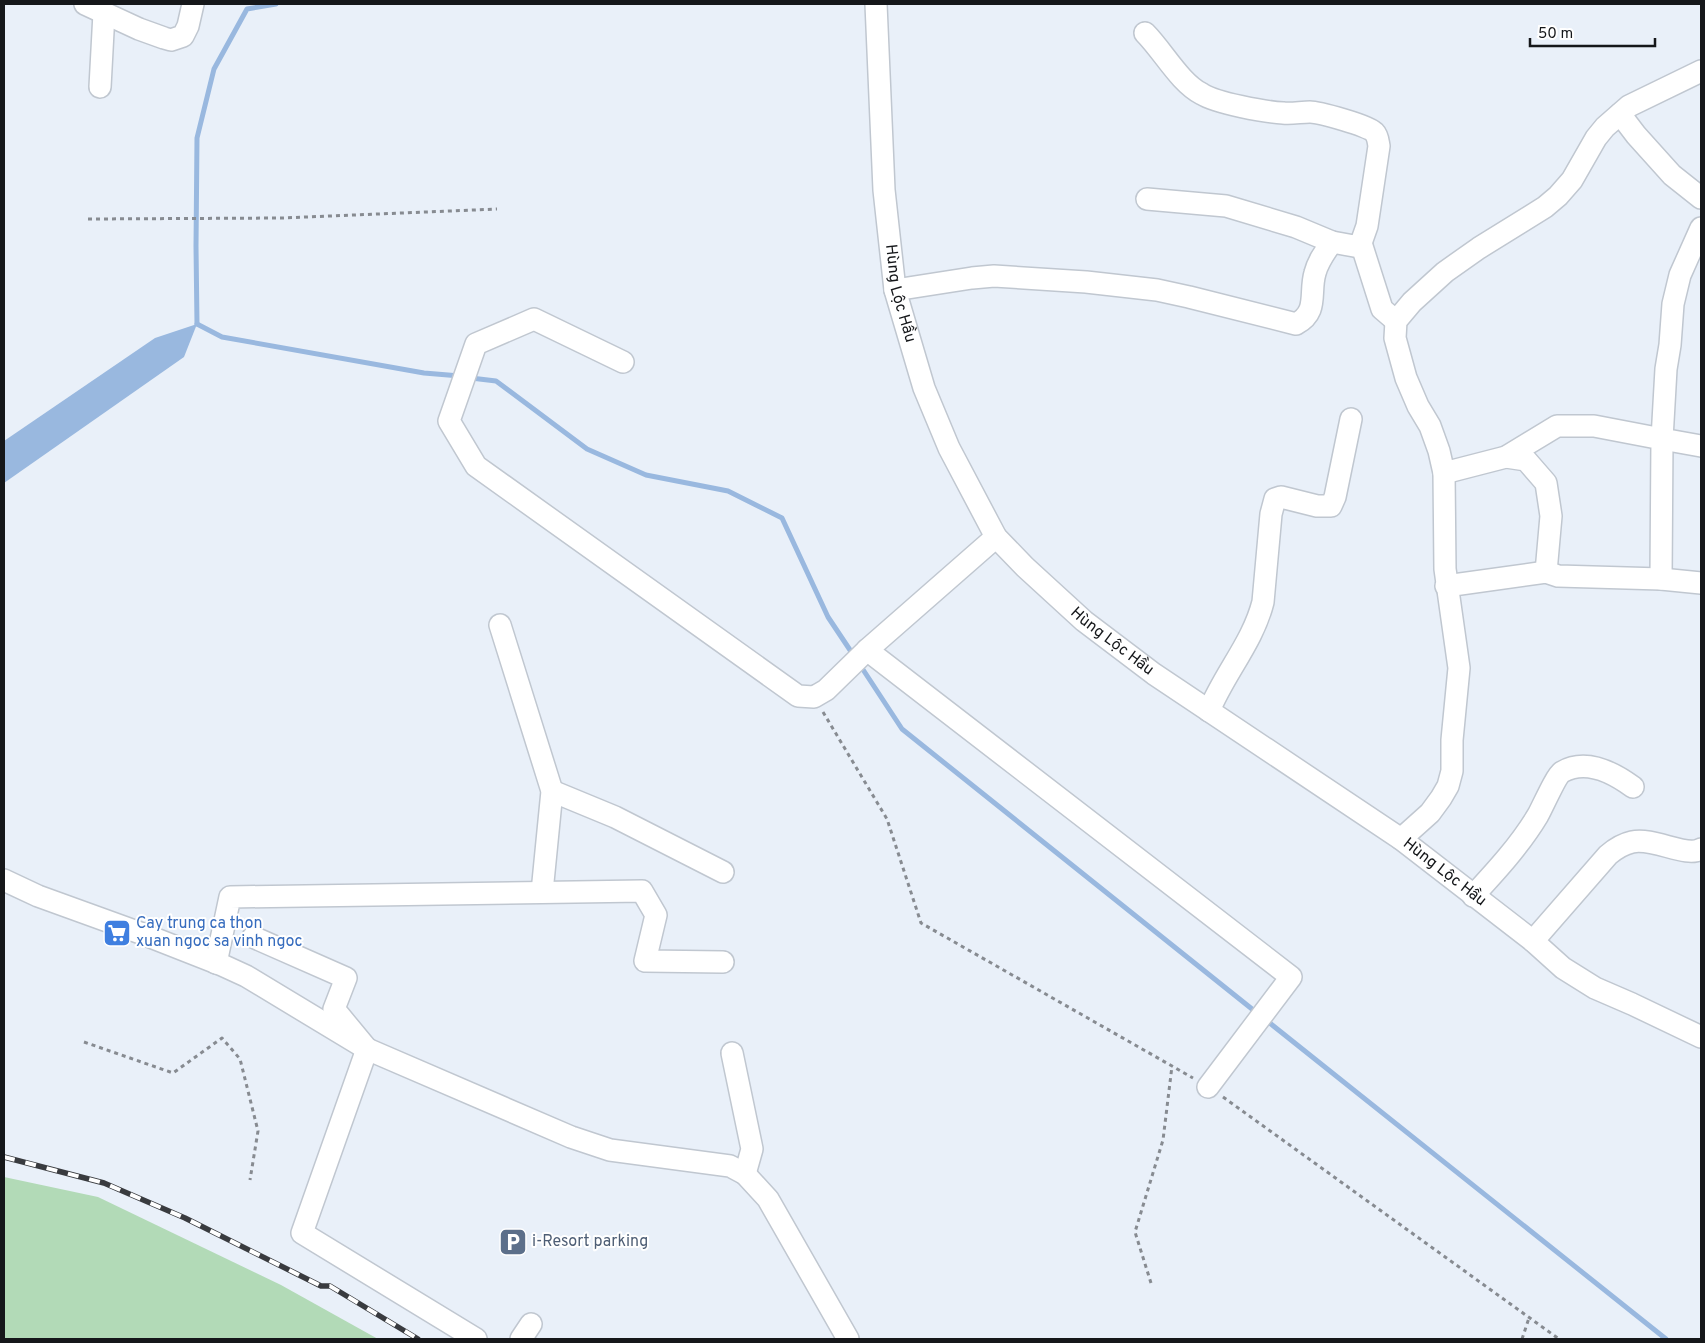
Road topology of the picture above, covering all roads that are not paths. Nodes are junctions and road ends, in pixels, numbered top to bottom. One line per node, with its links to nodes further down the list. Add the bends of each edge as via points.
1 (85, 4): 4 (street)
2 (193, 4): 4 (street, via 183,36 171,40)
3 (876, 4): 14 (street, Hùng Lộc Hầu, via 884,190)
4 (104, 13): 7 (street)
5 (1145, 33): 13 (street, via 1200,94 1284,114 1320,113 1374,130 1378,146 1367,226)
6 (1701, 71): 8 (street, via 1653,93)
7 (100, 87)
8 (1620, 114): 9 (street, via 1672,175); 15 (street, via 1596,138 1572,180 1558,196 1445,272)
9 (1701, 198)
10 (1147, 199): 12 (street, via 1226,206)
11 (1701, 228): 18 (street, via 1680,275 1673,304)
12 (1332, 242): 13 (street, via 1354,246); 14 (street, via 1319,260 1311,308 1304,320 1296,324 1156,290 1086,282 994,276)
13 (1361, 243): 15 (street, via 1382,309)
14 (895, 290): 22 (street, Hùng Lộc Hầu, via 924,388 949,448)
15 (1396, 321): 21 (street, via 1395,338 1406,378 1430,426)
16 (624, 362): 28 (street, via 534,319 476,344 449,420 476,466 798,696 820,694)
17 (1351, 419): 29 (street, via 1331,506 1281,497 1275,499 1260,614)
18 (1662, 438): 19 (street); 20 (street, via 1594,426 1557,426); 24 (street)
19 (1701, 446)
20 (1506, 456): 21 (street); 23 (street, via 1526,460 1546,483 1551,516)
21 (1444, 473): 26 (street)
22 (996, 537): 28 (street); 29 (street, Hùng Lộc Hầu, via 1084,621)
23 (1546, 572): 24 (street, via 1558,576); 26 (street)
24 (1661, 578): 25 (street)
25 (1701, 583)
26 (1446, 586): 32 (street, via 1459,668 1452,771 1448,786 1430,813)
27 (500, 625): 31 (street)
28 (867, 650): 45 (street, via 1291,977)
29 (1209, 711): 32 (street, Hùng Lộc Hầu)
30 (1634, 787): 37 (street, via 1612,773 1586,766 1560,773 1530,830)
31 (552, 791): 34 (street, via 615,817); 36 (street)
32 (1401, 838): 37 (street, Hùng Lộc Hầu)
33 (1701, 849): 39 (street, via 1686,851 1652,842 1633,842 1618,848 1608,855)
34 (723, 872)
35 (4, 880): 41 (street, via 38,896)
36 (542, 892): 40 (street, via 642,891 656,915 645,961); 41 (street, via 230,897)
37 (1473, 896): 39 (street, Hùng Lộc Hầu)
38 (253, 937): 43 (street, via 346,978 334,1009)
39 (1533, 941): 42 (street, Hùng Lộc Hầu, via 1563,968 1594,988)
40 (724, 962)
41 (216, 963): 43 (street, via 246,976)
42 (1701, 1037)
43 (367, 1049): 46 (street, via 602,1148 730,1166); 47 (street, via 302,1233)
44 (732, 1053): 46 (street, via 752,1150)
45 (1208, 1087)
46 (745, 1174): 48 (street, via 768,1199)
47 (476, 1339)
48 (848, 1339)

